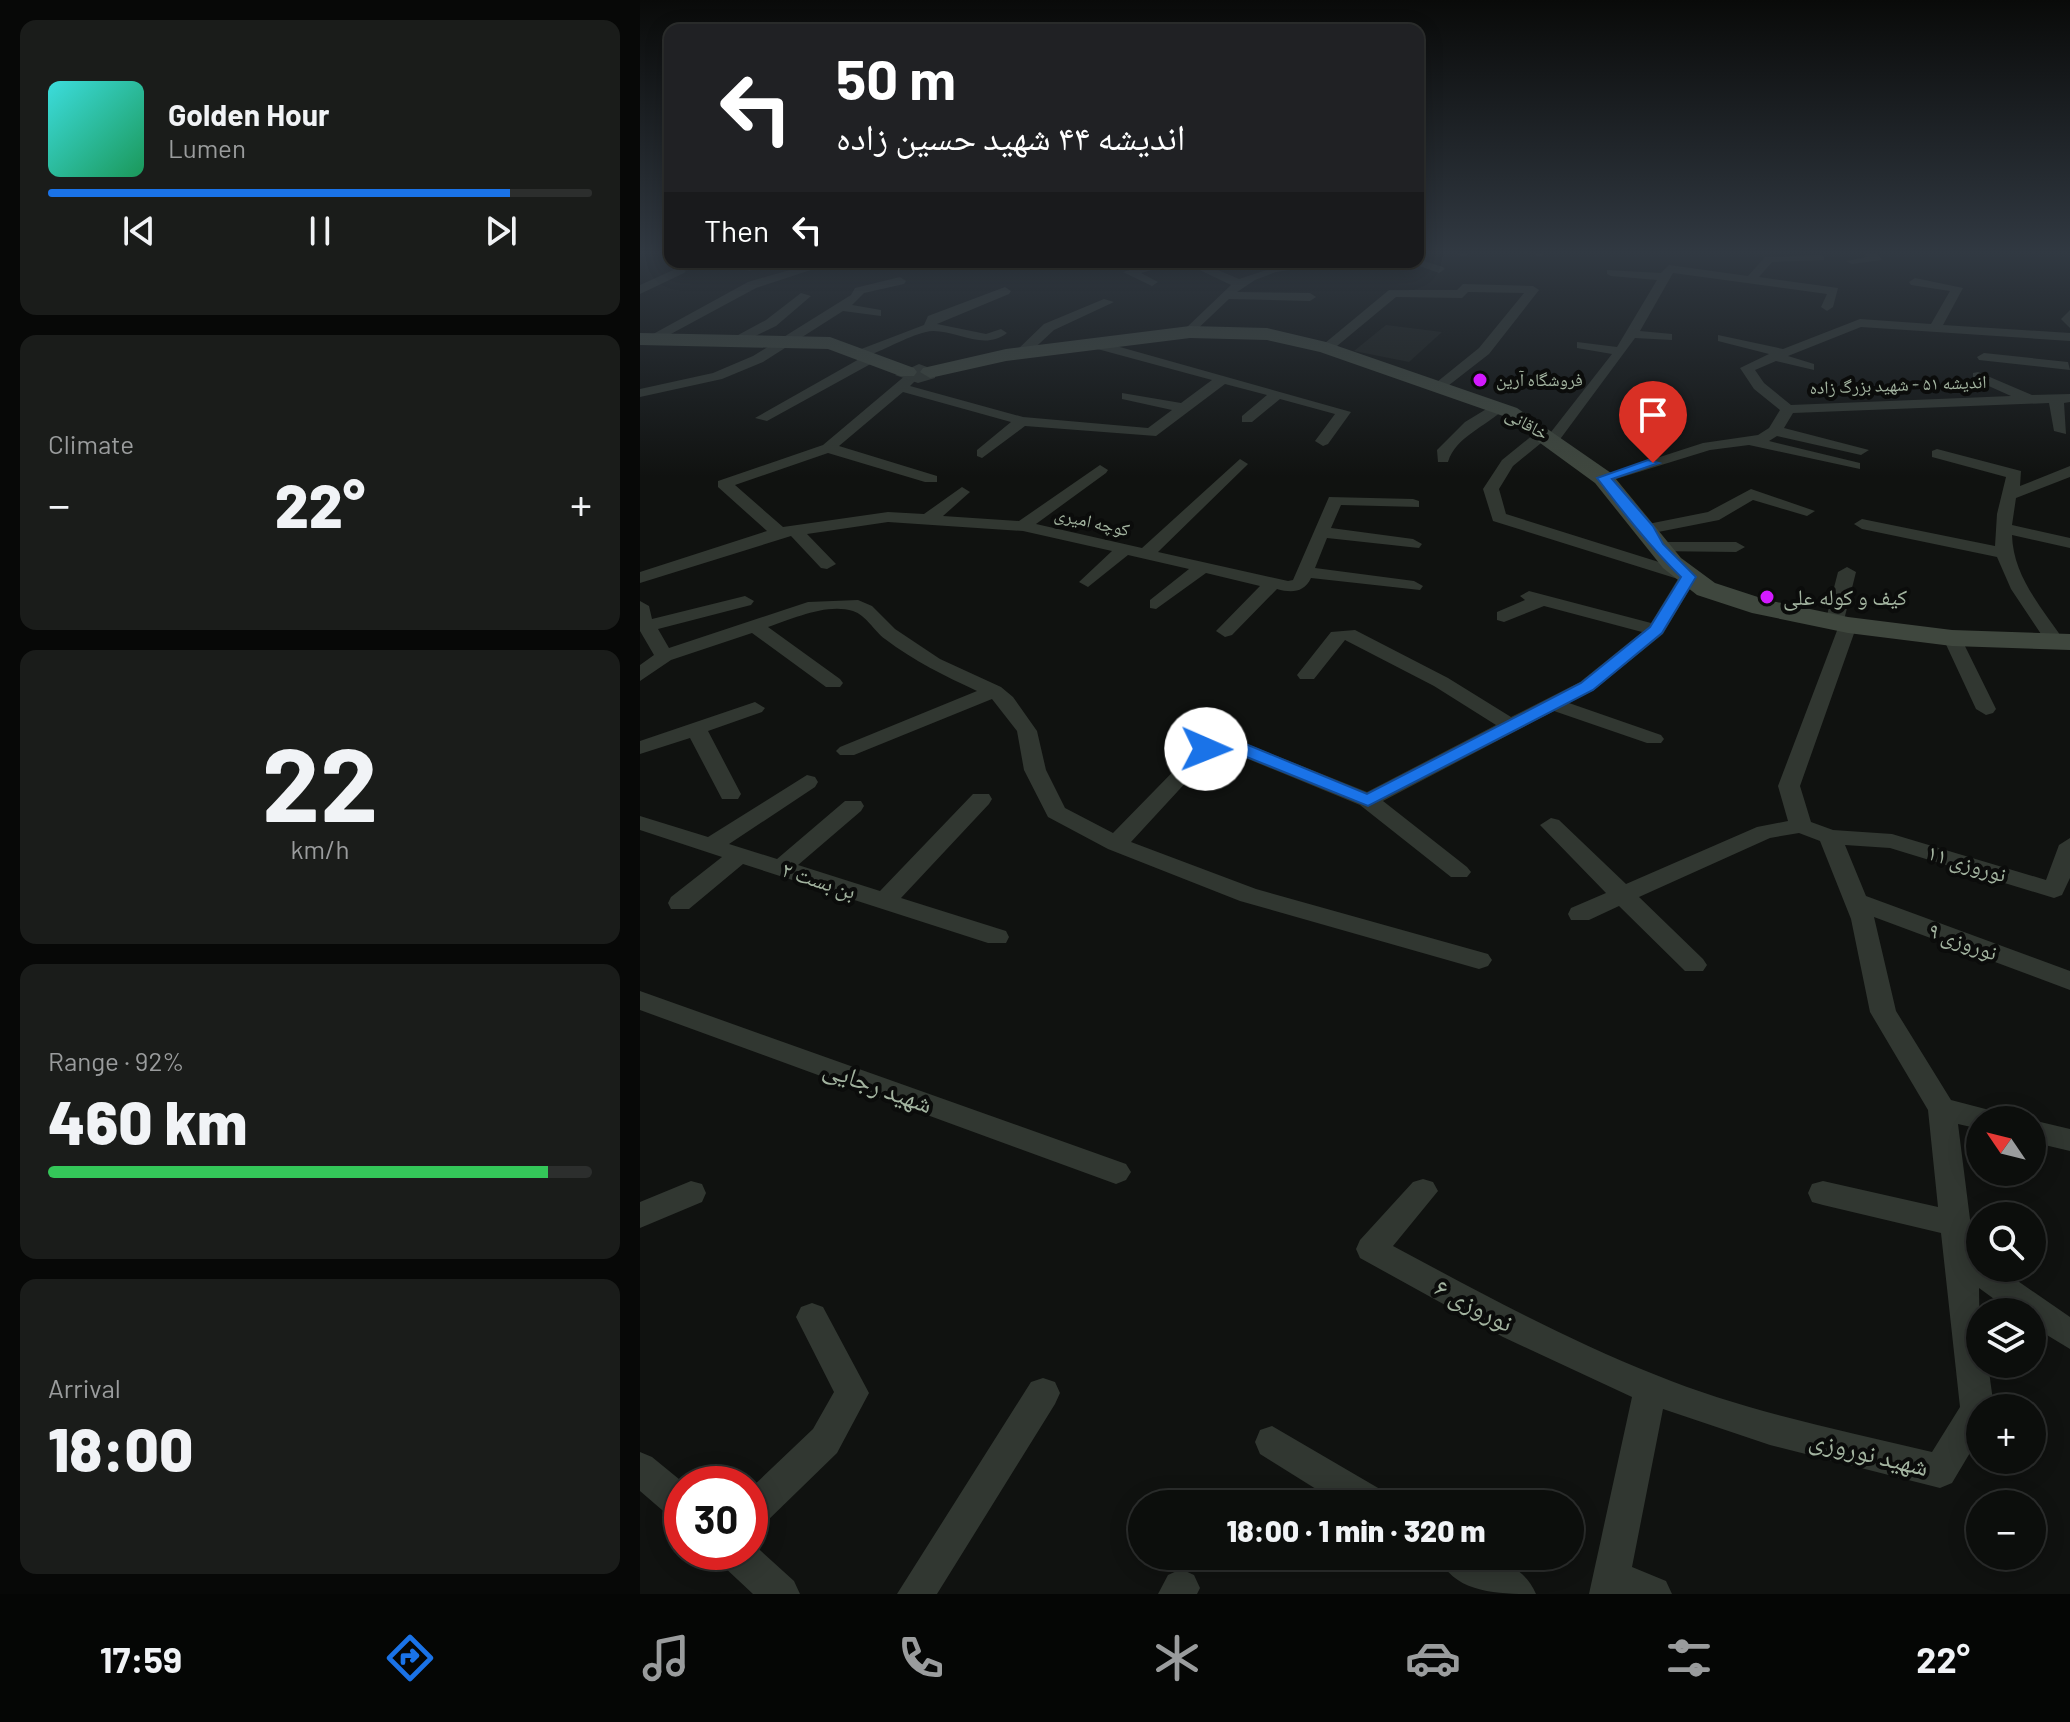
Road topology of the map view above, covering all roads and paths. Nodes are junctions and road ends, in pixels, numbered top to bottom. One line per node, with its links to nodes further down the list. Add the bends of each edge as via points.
1 (668, 327): 21 (street)
2 (762, 327): 22 (street)
3 (805, 327): 23 (street)
4 (930, 327): 30 (street)
5 (932, 327): 15 (street, via 987,338)
6 (1049, 327): 28 (street)
7 (1195, 327): 14 (street)
8 (1351, 327): 26 (street)
9 (1503, 327): 36 (street, via 1484,351)
10 (1633, 327): 17 (street)
11 (1845, 327): 29 (street)
12 (1925, 327): 13 (street)
13 (1935, 328): 16 (street)
14 (1190, 332): 24 (main road, خاقانی); 26 (main road, خاقانی, via 1267,334)
15 (1001, 333)
16 (1990, 333): 19 (street); 31 (street, via 1988,357)
17 (1629, 334): 18 (street); 27 (street)
18 (1667, 337)
19 (2070, 337)
20 (1723, 338): 29 (street)
21 (646, 339): 22 (main road)
22 (734, 341): 23 (main road)
23 (782, 342): 30 (main road, via 830,343); 37 (street, via 758,359 670,394)
24 (1095, 344): 28 (main road, خاقانی); 35 (street)
25 (1582, 345): 27 (street)
26 (1326, 348): 36 (main road, خاقانی)
27 (1621, 352): 52 (street)
28 (1021, 353): 34 (main road, خاقانی)
29 (1778, 354): 32 (street); 46 (street, via 1747,371)
30 (866, 356): 34 (main road); 47 (street)
31 (2068, 366)
32 (1809, 367)
33 (1978, 376): 42 (street)
34 (913, 377): 49 (street); 55 (street)
35 (1222, 379): 38 (street); 44 (street)
36 (1439, 386): 45 (main road, خاقانی)
37 (640, 393)
38 (1277, 394): 48 (street); 53 (street, via 1344,412)
39 (1868, 395): 43 (street)
40 (1127, 396): 44 (street)
41 (2063, 399): 42 (street, اندیشه ۵۱ - شهید بزرگ زاده); 51 (street)
42 (2032, 400): 43 (street, اندیشه ۵۱ - شهید بزرگ زاده)
43 (1831, 407): 46 (street, اندیشه ۵۱ - شهید بزرگ زاده)
44 (1184, 408): 49 (street, via 1151,433)
45 (1498, 408): 52 (main road, خاقانی); 59 (street, via 1470,425 1442,453)
46 (1788, 409): 50 (street, اندیشه ۵۱ - شهید بزرگ زاده)
47 (762, 418)
48 (1247, 419)
49 (1022, 421): 57 (street)
50 (1775, 431): 54 (street); 56 (street)
51 (2061, 431)
52 (1548, 436): 64 (main road, خاقانی); 87 (street, via 1507,463 1491,489 1499,517)
53 (1323, 441)
54 (1751, 441): 61 (street); 64 (street, via 1708,446)
55 (828, 448): 65 (street); 74 (street, via 724,484)
56 (1861, 450)
57 (982, 453)
58 (1937, 454): 67 (street, via 2011,471 2015,474)
59 (1443, 459)
60 (1240, 464): 82 (street)
61 (1854, 466)
62 (1100, 470): 72 (street)
63 (2070, 471): 67 (street)
64 (1603, 478): 76 (main road, خاقانی)
65 (931, 479)
66 (962, 492): 70 (street)
67 (2008, 496): 73 (street)
68 (1413, 504): 75 (street, via 1338,498)
69 (1807, 511): 76 (street, via 1751,494 1713,516)
70 (927, 520): 72 (street, کوچه امیری); 74 (street, کوچه امیری, via 888,517)
71 (1862, 524): 81 (street)
72 (1023, 526): 80 (street, کوچه امیری)
73 (2006, 529): 77 (street); 81 (street)
74 (787, 532): 83 (street); 88 (street, کوچه امیری)
75 (1320, 532): 78 (street); 85 (street)
76 (1652, 538): 79 (street); 87 (main road, خاقانی)
77 (2070, 543)
78 (1413, 544)
79 (1736, 547)
80 (1124, 550): 82 (street, کوچه امیری); 89 (street)
81 (2004, 553): 102 (street, via 2015,578)
82 (1146, 554): 84 (street, کوچه امیری)
83 (827, 564)
84 (1202, 568): 90 (street, کوچه امیری); 93 (street)
85 (1302, 572): 90 (street, via 1296,585); 91 (street)
86 (1847, 572): 96 (street, شهید نوروزی)
87 (1688, 577): 96 (main road, خاقانی, via 1737,601); 99 (street)
88 (640, 578)
89 (1088, 582)
90 (1273, 583): 100 (street)
91 (1414, 586)
92 (745, 601): 97 (street)
93 (1156, 604)
94 (640, 606): 97 (street)
95 (1504, 616): 99 (street, via 1535,598)
96 (1841, 624): 101 (main road, خاقانی); 123 (street, شهید نوروزی, via 1789,786)
97 (647, 626): 103 (street)
98 (754, 626): 103 (street); 106 (street); 107 (street, via 814,606 852,604 933,663)
99 (1656, 630): 108 (street, via 1587,686)
100 (1225, 631)
101 (1952, 638): 102 (main road, خاقانی); 110 (street)
102 (2063, 642)
103 (664, 656): 104 (street)
104 (640, 675)
105 (1307, 675): 111 (street, via 1338,636 1348,634)
106 (833, 683)
107 (994, 691): 115 (street); 124 (street, via 1027,731 1035,770 1056,812)
108 (1552, 704): 111 (street); 113 (street)
109 (755, 708): 112 (street)
110 (1986, 709)
111 (1509, 725): 119 (street)
112 (696, 729): 114 (street); 117 (street)
113 (1654, 739)
114 (640, 748)
115 (847, 751)
116 (807, 782): 125 (street)
117 (730, 794)
118 (981, 799): 131 (street)
119 (1368, 800): 124 (street, via 1216,743); 129 (street)
120 (853, 806): 128 (street)
121 (640, 823): 125 (street, بن بست ۲)
122 (1551, 825): 130 (street)
123 (1816, 832): 126 (street, نوروزی ۱۱, via 1892,841 2054,890); 130 (street, via 1765,832); 132 (street, شهید نوروزی)
124 (1116, 844): 136 (street, via 1248,895)
125 (710, 846): 127 (street, بن بست ۲)
126 (2070, 846)
127 (739, 855): 128 (street, بن بست ۲); 133 (street)
128 (780, 868): 131 (street, بن بست ۲)
129 (1459, 872)
130 (1624, 895): 134 (street); 137 (street)
131 (885, 901): 135 (street, بن بست ۲)
132 (1856, 901): 138 (street, نوروزی ۹); 140 (street, شهید نوروزی, via 1883,1012)
133 (680, 903)
134 (1580, 914)
135 (997, 937)
136 (1479, 960)
137 (1694, 965)
138 (2070, 981)
139 (640, 1000): 144 (street, شهید رجایی)
140 (1942, 1109): 141 (street); 149 (street, شهید نوروزی)
141 (1966, 1115)
142 (2046, 1134): 143 (street)
143 (2070, 1140)
144 (1116, 1172)
145 (1423, 1191): 153 (street, نوروزی ۶, via 1371,1249 1514,1327)
146 (691, 1193): 148 (street)
147 (1823, 1193): 149 (street)
148 (640, 1216)
149 (1956, 1224): 150 (street, شهید نوروزی)
150 (1960, 1258): 152 (street); 153 (street, شهید نوروزی, via 1977,1410 1940,1471 1770,1429)
151 (812, 1317): 159 (street, via 852,1393 825,1441)
152 (2070, 1335)
153 (1650, 1389): 162 (street)
154 (1043, 1393): 164 (street)
155 (1272, 1442): 158 (street)
156 (640, 1469): 157 (street)
157 (664, 1489)
158 (1349, 1490)
159 (768, 1496)
160 (755, 1570): 163 (street)
161 (1478, 1570): 165 (street)
162 (1610, 1585): 166 (street)
163 (781, 1594)
164 (916, 1594)
165 (1517, 1594)
166 (1653, 1594)

